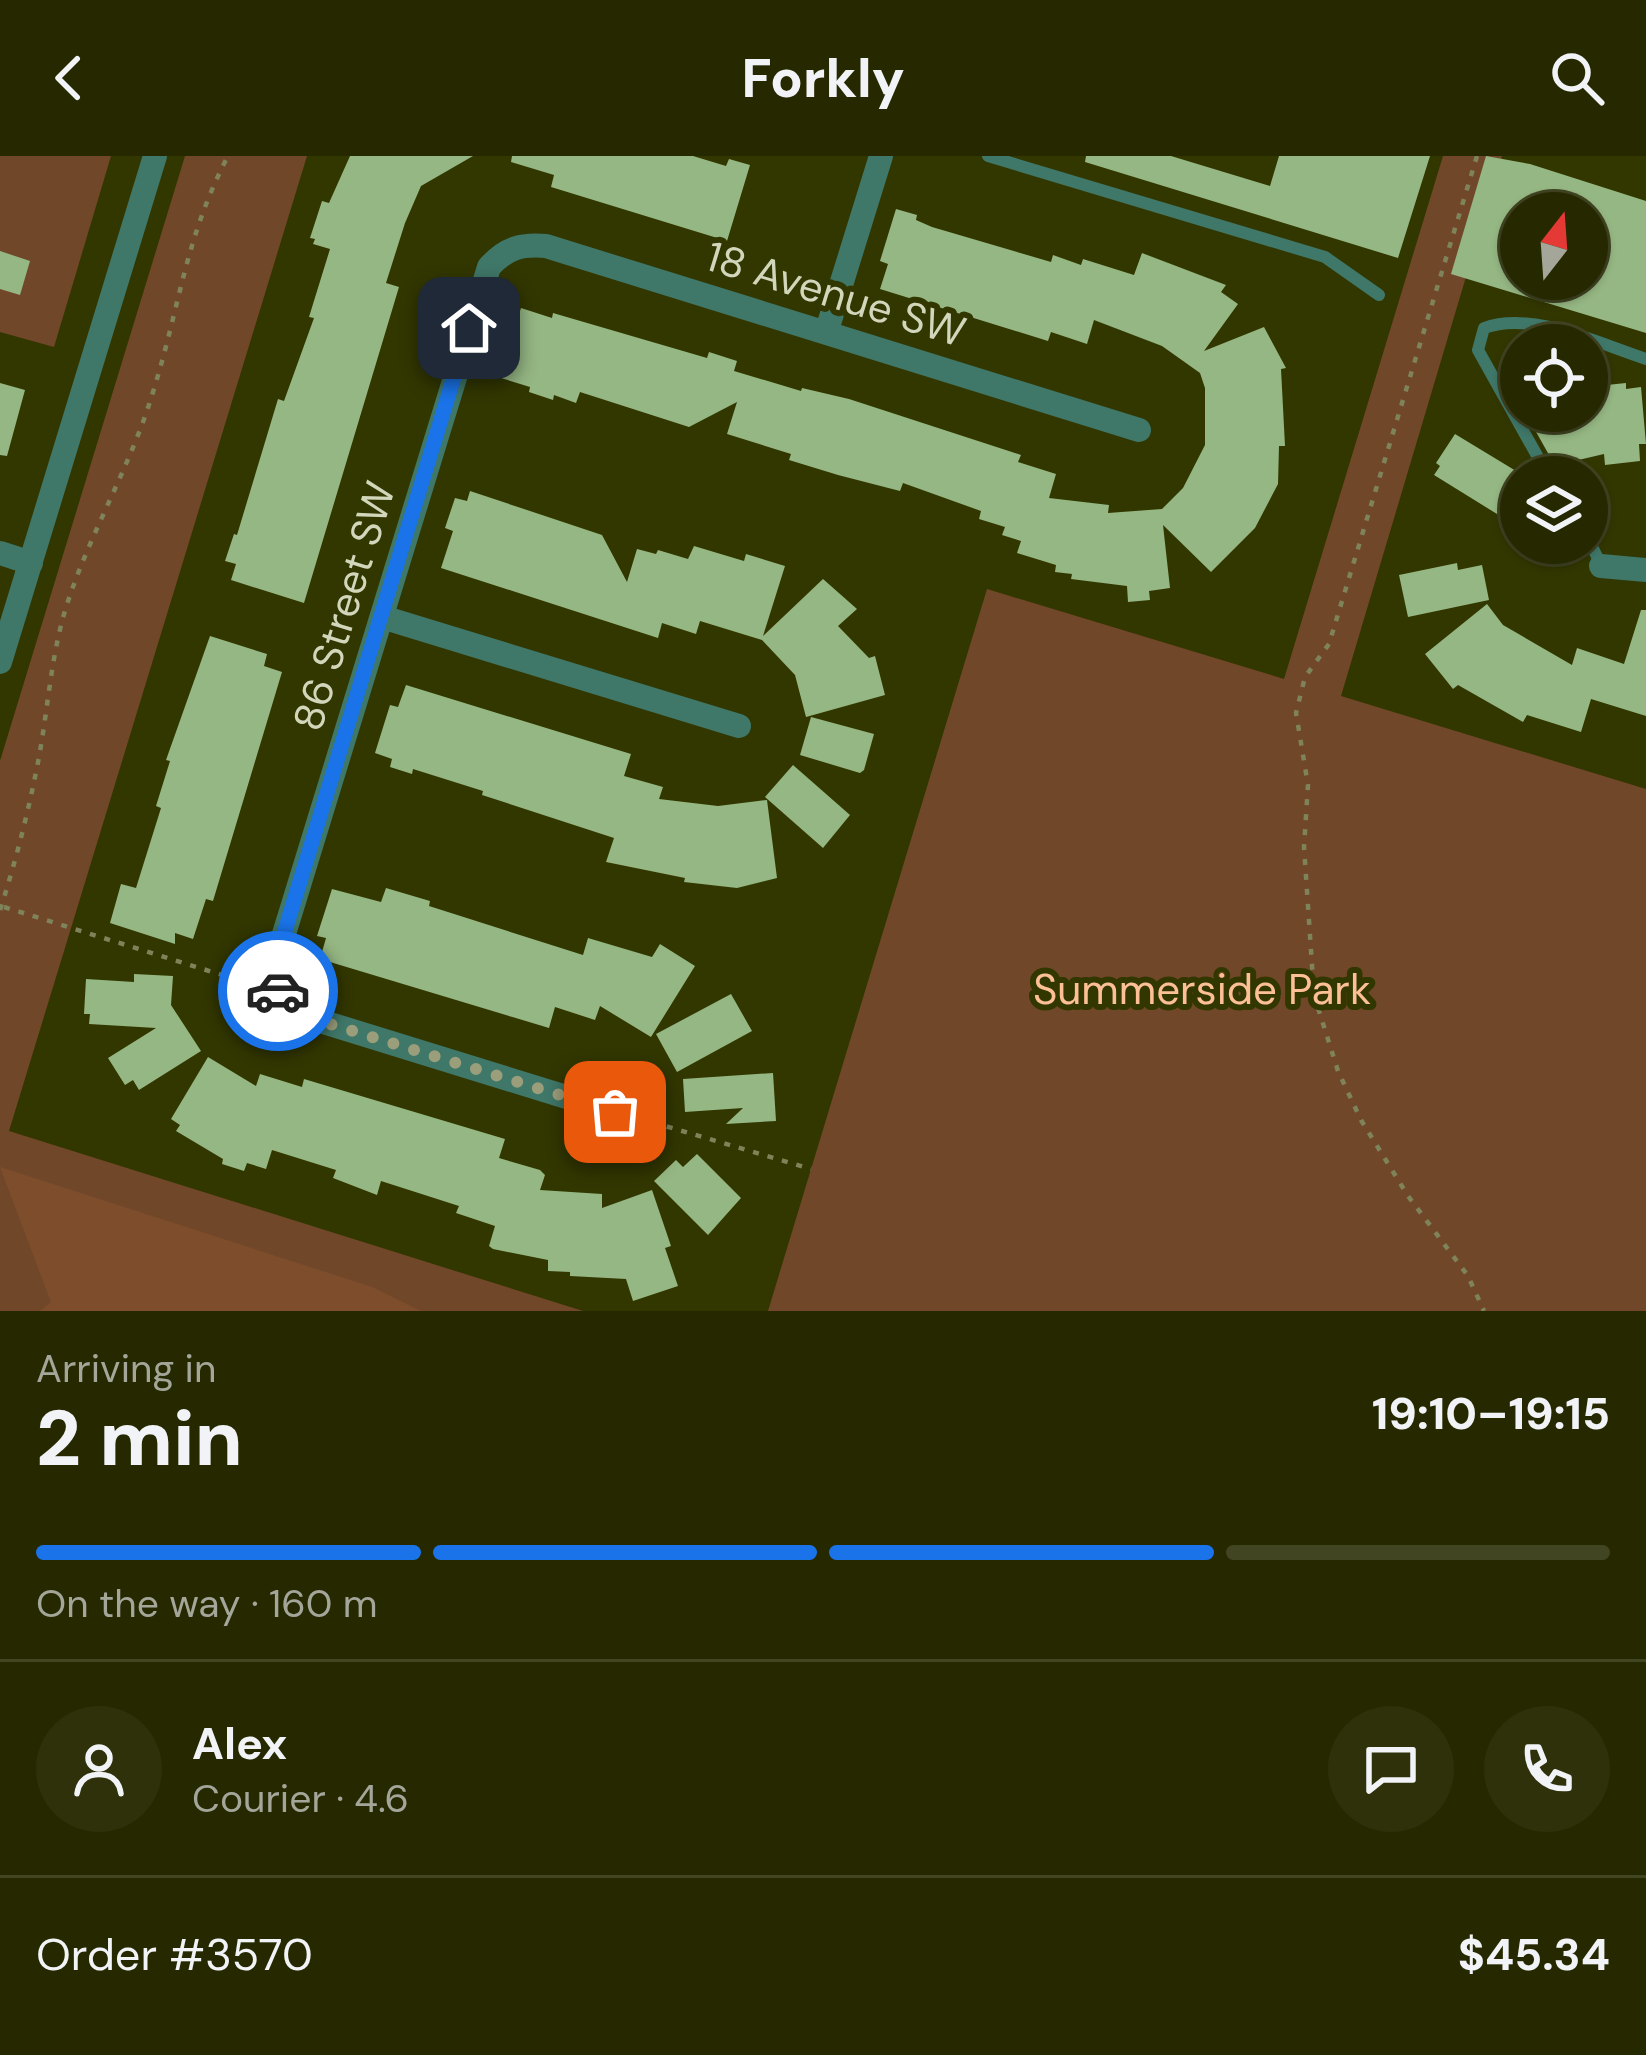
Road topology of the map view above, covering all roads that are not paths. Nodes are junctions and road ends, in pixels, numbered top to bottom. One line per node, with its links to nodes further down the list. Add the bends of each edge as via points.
1 (155, 156): 11 (street)
2 (881, 156): 6 (street)
3 (988, 156): 5 (lane, via 1325,257)
4 (509, 250): 6 (street, 18 Avenue SW, via 546,246); 14 (street, 86 Street SW, via 482,285)
5 (1379, 295)
6 (827, 330): 8 (street, 18 Avenue SW)
7 (1646, 358): 9 (lane, via 1540,326 1484,328 1478,350)
8 (1139, 430)
9 (1537, 456)
10 (0, 553): 11 (street)
11 (31, 562): 15 (street)
12 (1601, 566): 13 (street)
13 (1646, 570)
14 (382, 616): 16 (street); 17 (street, 86 Street SW, via 276,960 279,993 304,1016)
15 (0, 662)
16 (739, 725)
17 (615, 1112)

